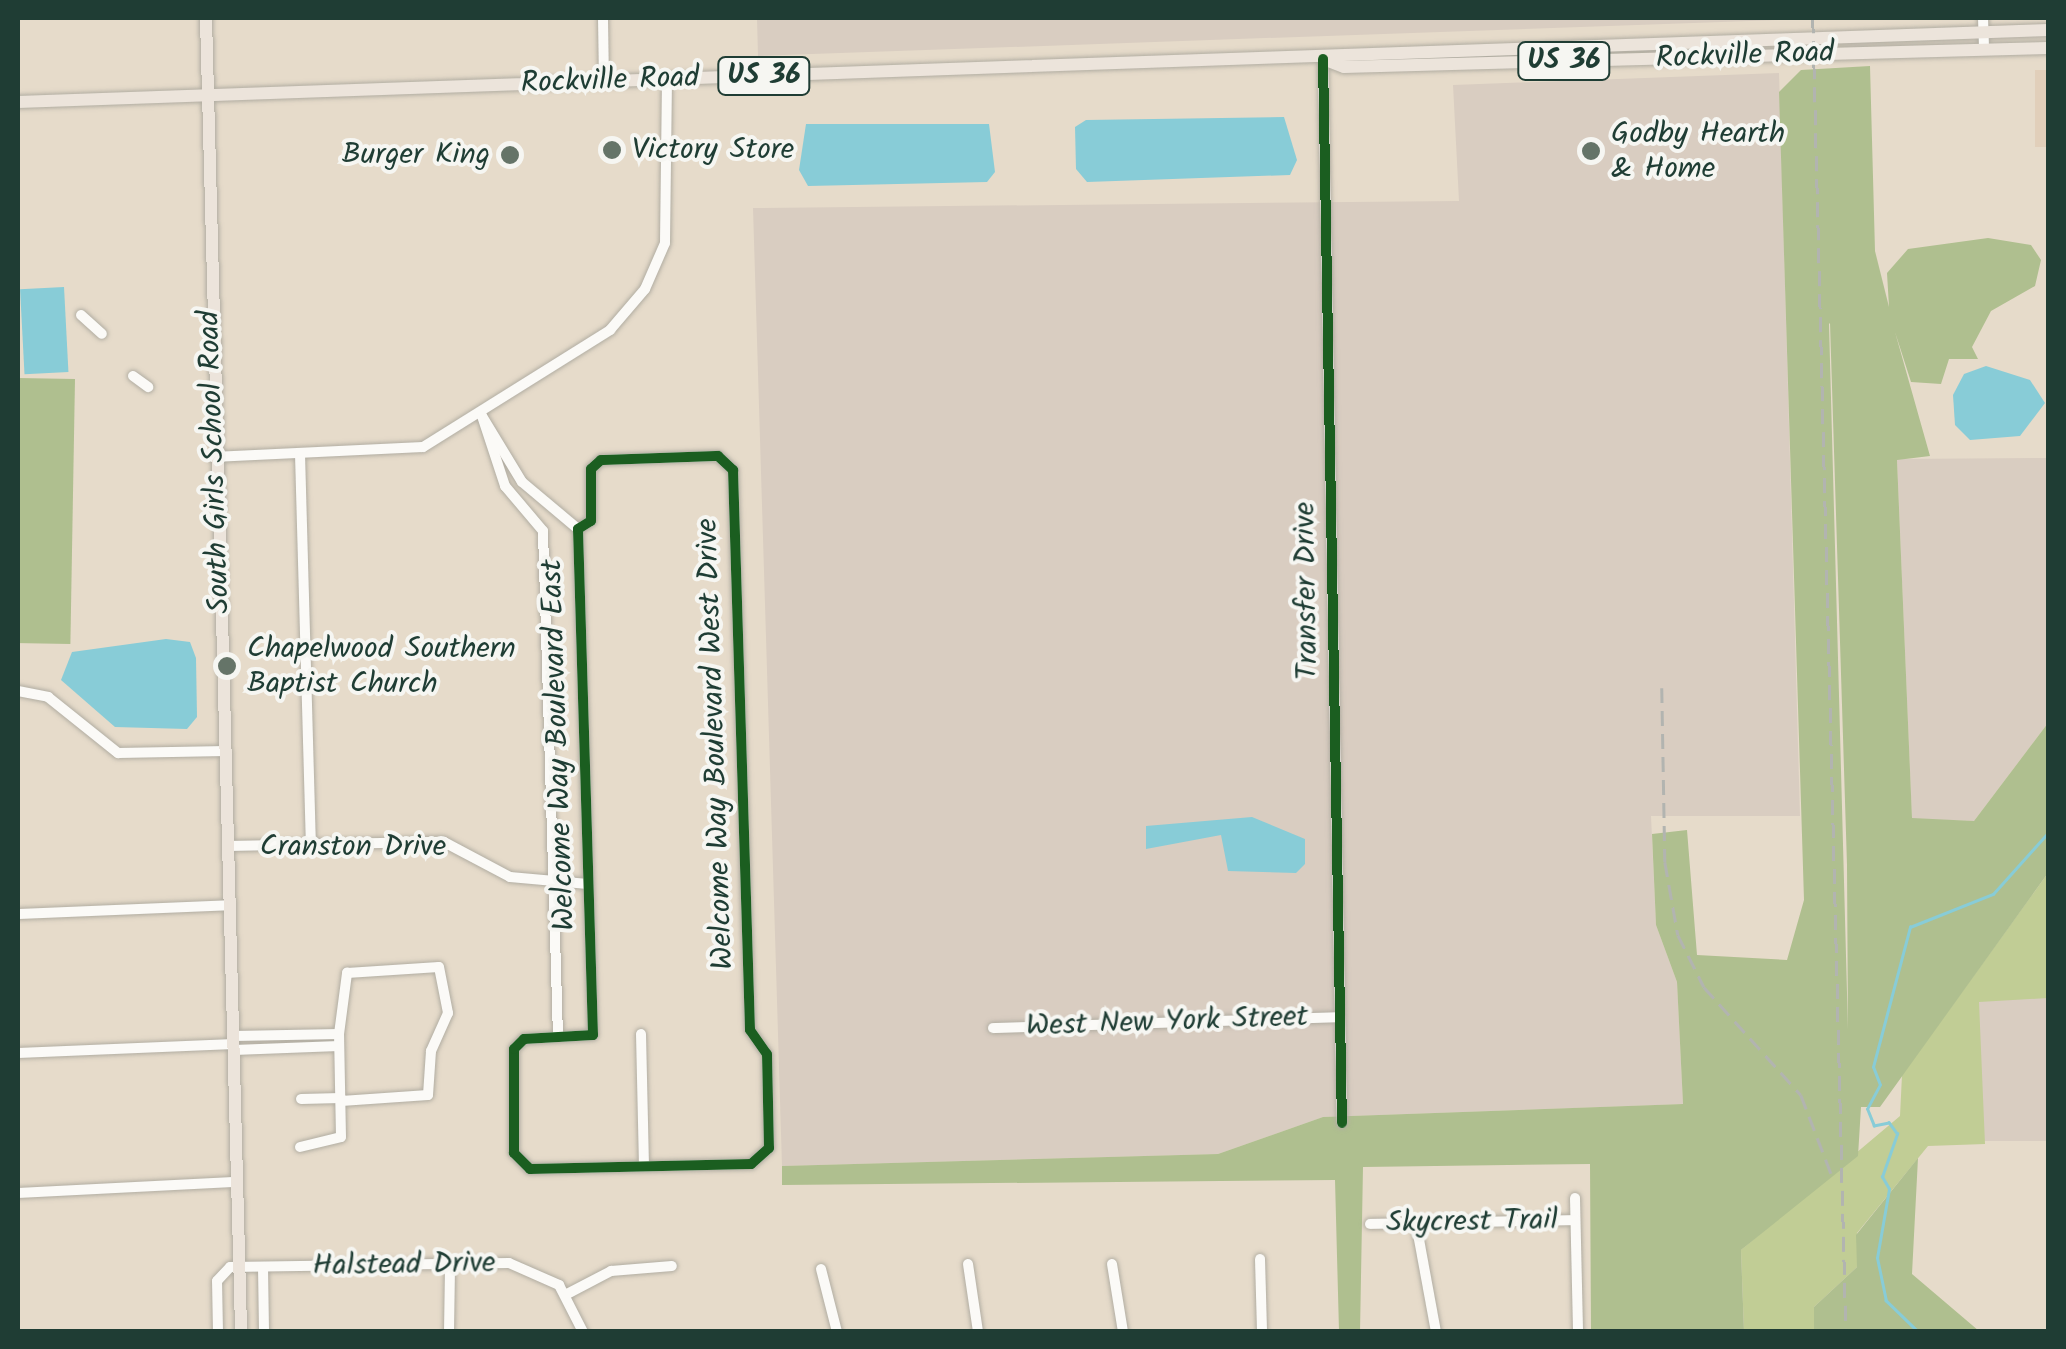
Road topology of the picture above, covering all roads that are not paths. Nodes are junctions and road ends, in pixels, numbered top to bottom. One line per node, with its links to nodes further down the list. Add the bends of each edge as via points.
1 (206, 18): 10 (main road, South Girls School Road)
2 (603, 18): 9 (street)
3 (1984, 25): 4 (main road, Rockville Road / US 36); 6 (street); 7 (main road, Rockville Road / US 36, via 1343,50)
4 (2048, 30)
5 (2048, 48): 6 (main road, Rockville Road / US 36)
6 (1984, 49): 7 (main road, Rockville Road / US 36, via 1344,67)
7 (1323, 59): 8 (main road, Rockville Road / US 36); 29 (street, Transfer Drive)
8 (667, 79): 9 (main road, Rockville Road / US 36); 16 (street, via 670,218 652,278 610,330)
9 (604, 81): 10 (main road, Rockville Road / US 36)
10 (204, 94): 11 (main road, Rockville Road / US 36); 18 (main road, South Girls School Road)
11 (18, 102)
12 (81, 314): 13 (street)
13 (102, 334)
14 (133, 376): 15 (street)
15 (148, 386)
16 (482, 416): 17 (street, via 424,447); 20 (street, via 522,482); 26 (street, via 505,486 543,531)
17 (300, 454): 18 (street); 23 (street)
18 (213, 457): 22 (main road, South Girls School Road)
19 (726, 458): 20 (street, Welcome Way Boulevard East, via 594,464 591,522); 41 (street, Welcome Way Boulevard West Drive, via 750,1030 767,1054 764,1156)
20 (578, 529): 25 (street, Welcome Way Boulevard East)
21 (18, 691): 22 (street, via 48,697 118,753)
22 (226, 750): 24 (main road, South Girls School Road)
23 (311, 844): 24 (street, Cranston Drive); 26 (street, Cranston Drive, via 444,842 510,877)
24 (228, 846): 27 (main road, South Girls School Road)
25 (588, 884): 26 (street, Cranston Drive); 33 (street, Welcome Way Boulevard East, via 593,1035)
26 (553, 885): 33 (street)
27 (230, 906): 28 (street); 34 (main road, South Girls School Road)
28 (18, 914)
29 (1340, 1017): 30 (street, West New York Street); 39 (street, Transfer Drive)
30 (993, 1028)
31 (338, 1034): 34 (street); 35 (street); 38 (street, via 353,968 439,967 448,1013 431,1051 428,1095)
32 (641, 1034): 41 (street)
33 (558, 1036): 41 (street, via 537,1037 512,1057 519,1163)
34 (234, 1043): 35 (street); 36 (street); 42 (main road, South Girls School Road)
35 (339, 1046): 38 (street)
36 (18, 1054)
37 (300, 1099): 38 (street)
38 (340, 1099): 40 (street, via 338,1142)
39 (1342, 1123)
40 (300, 1147)
41 (644, 1166)
42 (238, 1182): 43 (street); 53 (main road, South Girls School Road)
43 (18, 1193)
44 (1574, 1198): 45 (street)
45 (1575, 1220): 46 (street, Skycrest Trail); 67 (street)
46 (1416, 1223): 47 (street, Skycrest Trail); 66 (street)
47 (1370, 1224)
48 (1260, 1259): 65 (street)
49 (450, 1264): 54 (street, Halstead Drive); 56 (street, Halstead Drive, via 522,1265); 60 (street)
50 (968, 1264): 63 (street)
51 (1112, 1264): 64 (street)
52 (672, 1266): 56 (street, via 611,1271)
53 (240, 1267): 54 (street, Halstead Drive); 57 (street, via 217,1279); 58 (main road, South Girls School Road)
54 (263, 1267): 59 (street)
55 (821, 1269): 62 (street)
56 (567, 1294): 61 (street)
57 (218, 1332)
58 (241, 1332)
59 (264, 1332)
60 (450, 1332)
61 (584, 1332)
62 (837, 1332)
63 (978, 1332)
64 (1123, 1332)
65 (1262, 1332)
66 (1436, 1332)
67 (1578, 1332)

